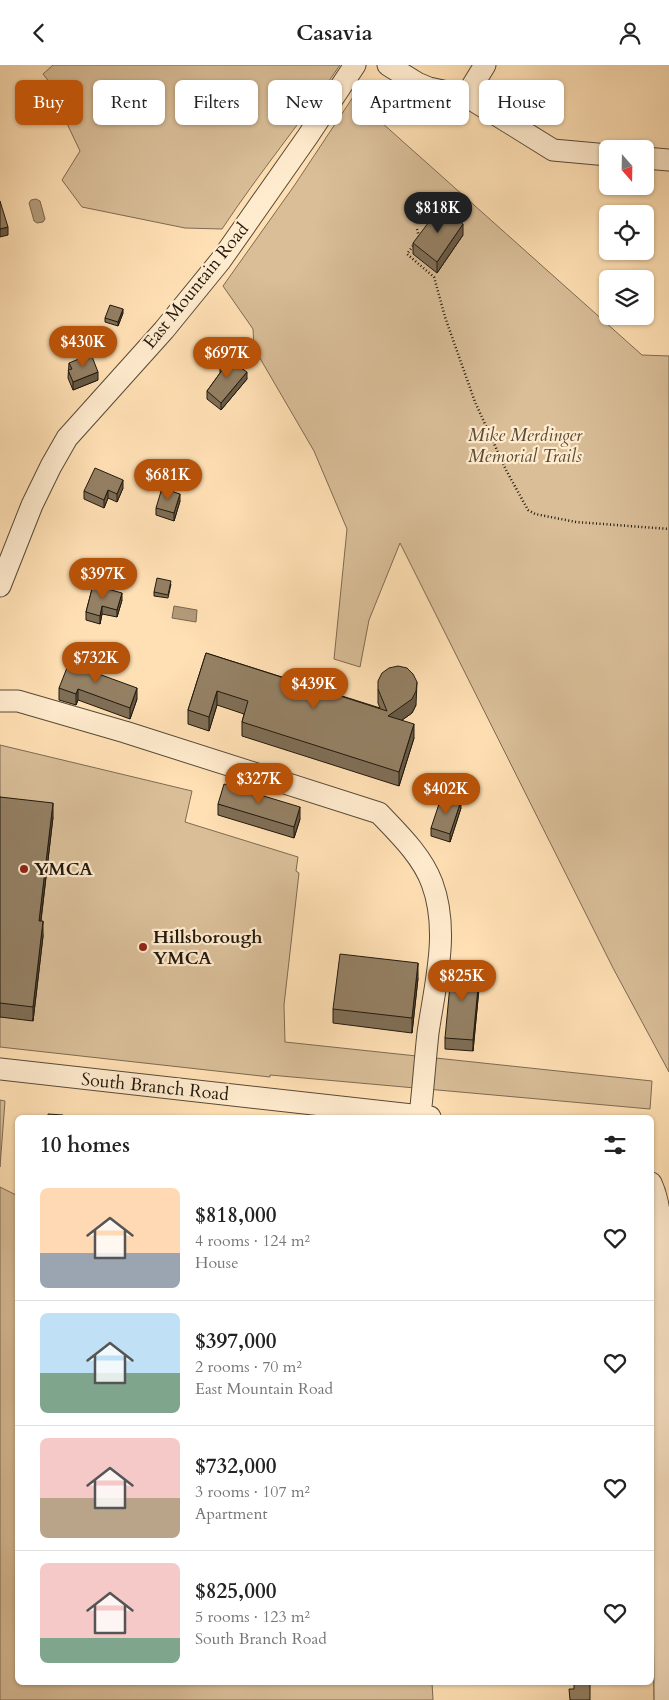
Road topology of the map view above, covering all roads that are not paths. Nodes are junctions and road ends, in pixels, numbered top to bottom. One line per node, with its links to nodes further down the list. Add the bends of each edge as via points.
1 (355, 65): 10 (street, East Mountain Road, via 221,260 67,439 32,505)
2 (388, 65): 4 (street)
3 (485, 65): 5 (street)
4 (413, 80)
5 (469, 91)
6 (469, 98): 7 (street, via 553,150)
7 (599, 154)
8 (654, 159): 9 (street)
9 (669, 160)
10 (0, 586)
11 (0, 689): 12 (street)
12 (9, 701): 15 (street, via 125,732 380,813 420,860 432,881 440,908 442,935 428,1039)
13 (0, 1069): 14 (street, South Branch Road)
14 (407, 1115)
15 (425, 1115)
16 (654, 1190): 17 (street, via 661,1237)
17 (667, 1678): 18 (street)
18 (665, 1700)

